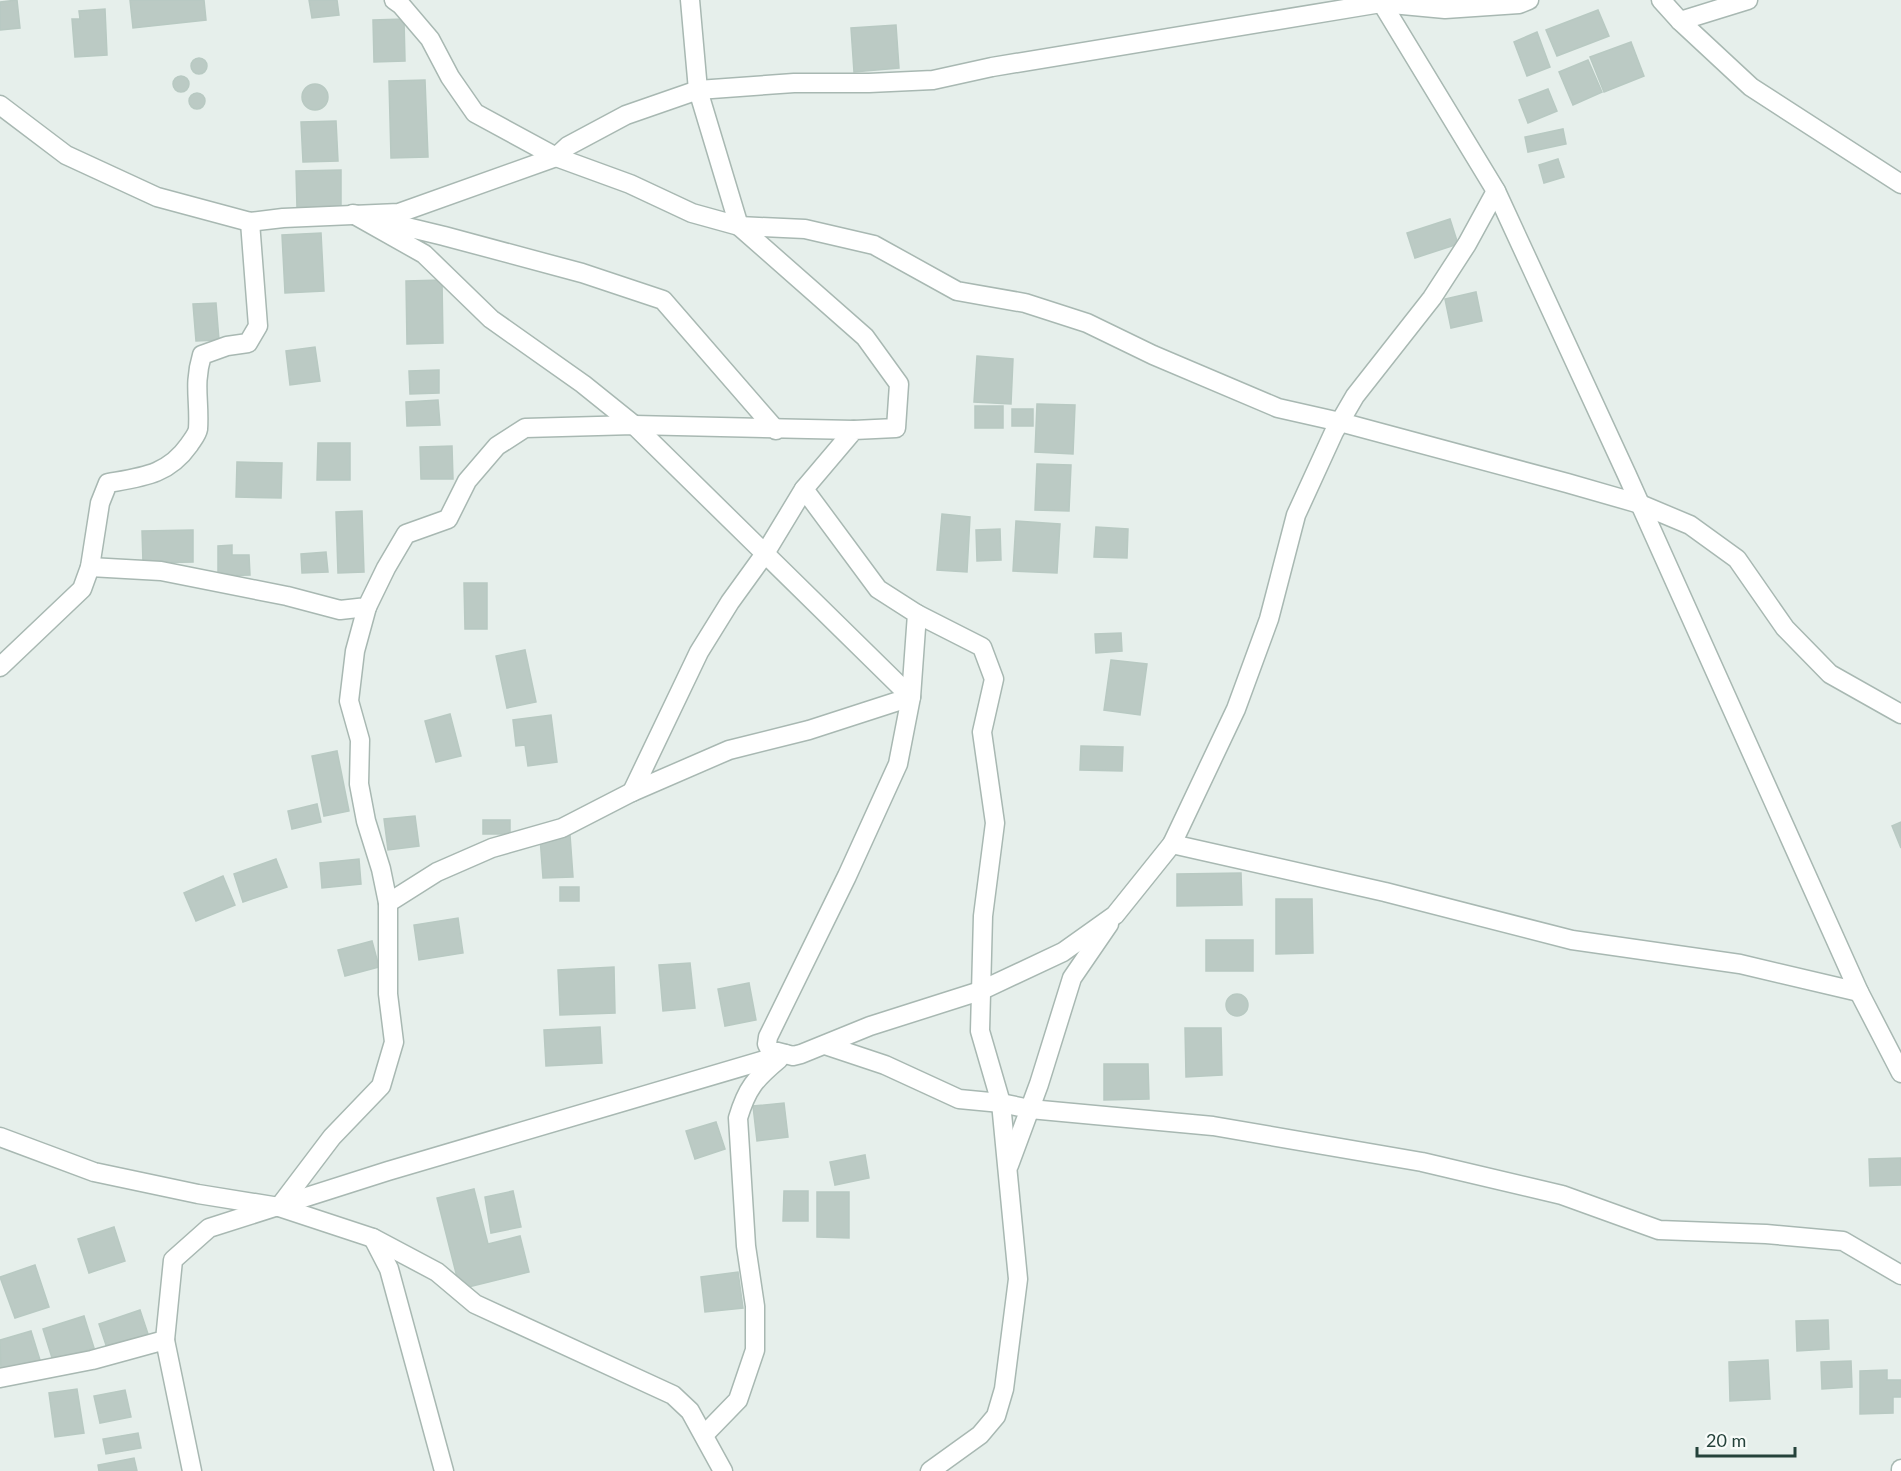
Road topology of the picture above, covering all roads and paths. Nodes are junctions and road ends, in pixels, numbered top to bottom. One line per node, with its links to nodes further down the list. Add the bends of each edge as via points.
1 (394, 0): 10 (street, via 430,39 450,77 476,113)
2 (690, 0): 8 (street)
3 (1529, 0): 6 (street, via 1444,9)
4 (1661, 0): 7 (street)
5 (1748, 0): 7 (street)
6 (1381, 1): 8 (street, via 933,80); 12 (street)
7 (1680, 21): 11 (street, via 1751,87)
8 (698, 90): 10 (street, via 626,115 567,146); 15 (street)
9 (0, 105): 14 (street, via 66,154 157,197)
10 (556, 157): 13 (street, via 399,213); 15 (street, via 630,184 692,213)
11 (1901, 184)
12 (1496, 191): 16 (street, via 1432,298 1355,396); 21 (street)
13 (353, 214): 14 (street); 17 (street, via 424,254 491,319); 18 (street, via 582,273 663,300)
14 (250, 222): 23 (street, via 258,326 248,343 202,355 196,388 198,431 181,456 159,472 108,483 98,514)
15 (739, 226): 16 (street, via 805,229 874,245 957,291 1025,303 1088,323 1278,408); 19 (street, via 865,337 899,384 896,428)
16 (1340, 422): 21 (street); 30 (street, via 1296,515 1269,619 1236,709)
17 (634, 425): 18 (street); 22 (street); 24 (street, via 525,428 497,446 467,481 448,519 406,534)
18 (776, 430): 19 (street)
19 (854, 430): 20 (street)
20 (804, 489): 22 (street); 25 (street, via 878,589)
21 (1640, 504): 28 (street, via 1690,525 1737,559 1785,628 1830,674); 34 (street)
22 (764, 555): 27 (street); 29 (street, via 699,652)
23 (90, 567): 24 (street, via 162,571 340,610); 26 (street, via 82,589)
24 (368, 607): 31 (street, via 355,651 349,701 360,740 359,784 366,821)
25 (917, 614): 27 (street); 33 (street, via 982,647 994,679 982,732 995,823 983,916)
26 (0, 667)
27 (911, 697): 29 (street, via 809,730 729,750); 36 (street, via 898,764 848,876 768,1037 770,1050)
28 (1901, 714)
29 (632, 792): 31 (street, via 562,828 492,848 437,872)
30 (1172, 844): 32 (street); 34 (street, via 1385,891 1572,940 1740,964)
31 (388, 903): 42 (street, via 388,994 393,1042 381,1086 332,1137)
32 (1115, 915): 33 (street, via 1063,952); 39 (street, via 1072,978)
33 (981, 991): 35 (street, via 870,1026); 38 (street, via 981,1031)
34 (1858, 992): 37 (street)
35 (825, 1045): 36 (street, via 793,1056); 38 (street, via 885,1065 959,1099)
36 (785, 1054): 42 (street); 47 (street, via 757,1078 744,1098 738,1118 746,1246 755,1306 755,1350 738,1400)
37 (1901, 1073)
38 (1001, 1103): 39 (street); 41 (street)
39 (1030, 1109): 41 (street); 44 (street, via 1213,1126 1422,1162 1562,1195 1659,1230 1843,1241)
40 (0, 1137): 42 (street, via 94,1172)
41 (1008, 1169): 51 (street, via 1018,1279 1004,1389 996,1416 981,1435)
42 (279, 1207): 43 (street); 45 (street, via 209,1228 173,1260)
43 (373, 1238): 47 (street, via 437,1272 475,1304 673,1395 690,1411); 49 (street, via 389,1269)
44 (1901, 1275)
45 (165, 1340): 46 (street, via 92,1360); 48 (street)
46 (0, 1378)
47 (704, 1435): 50 (street)
48 (192, 1471)
49 (444, 1471)
50 (723, 1471)
51 (930, 1471)

